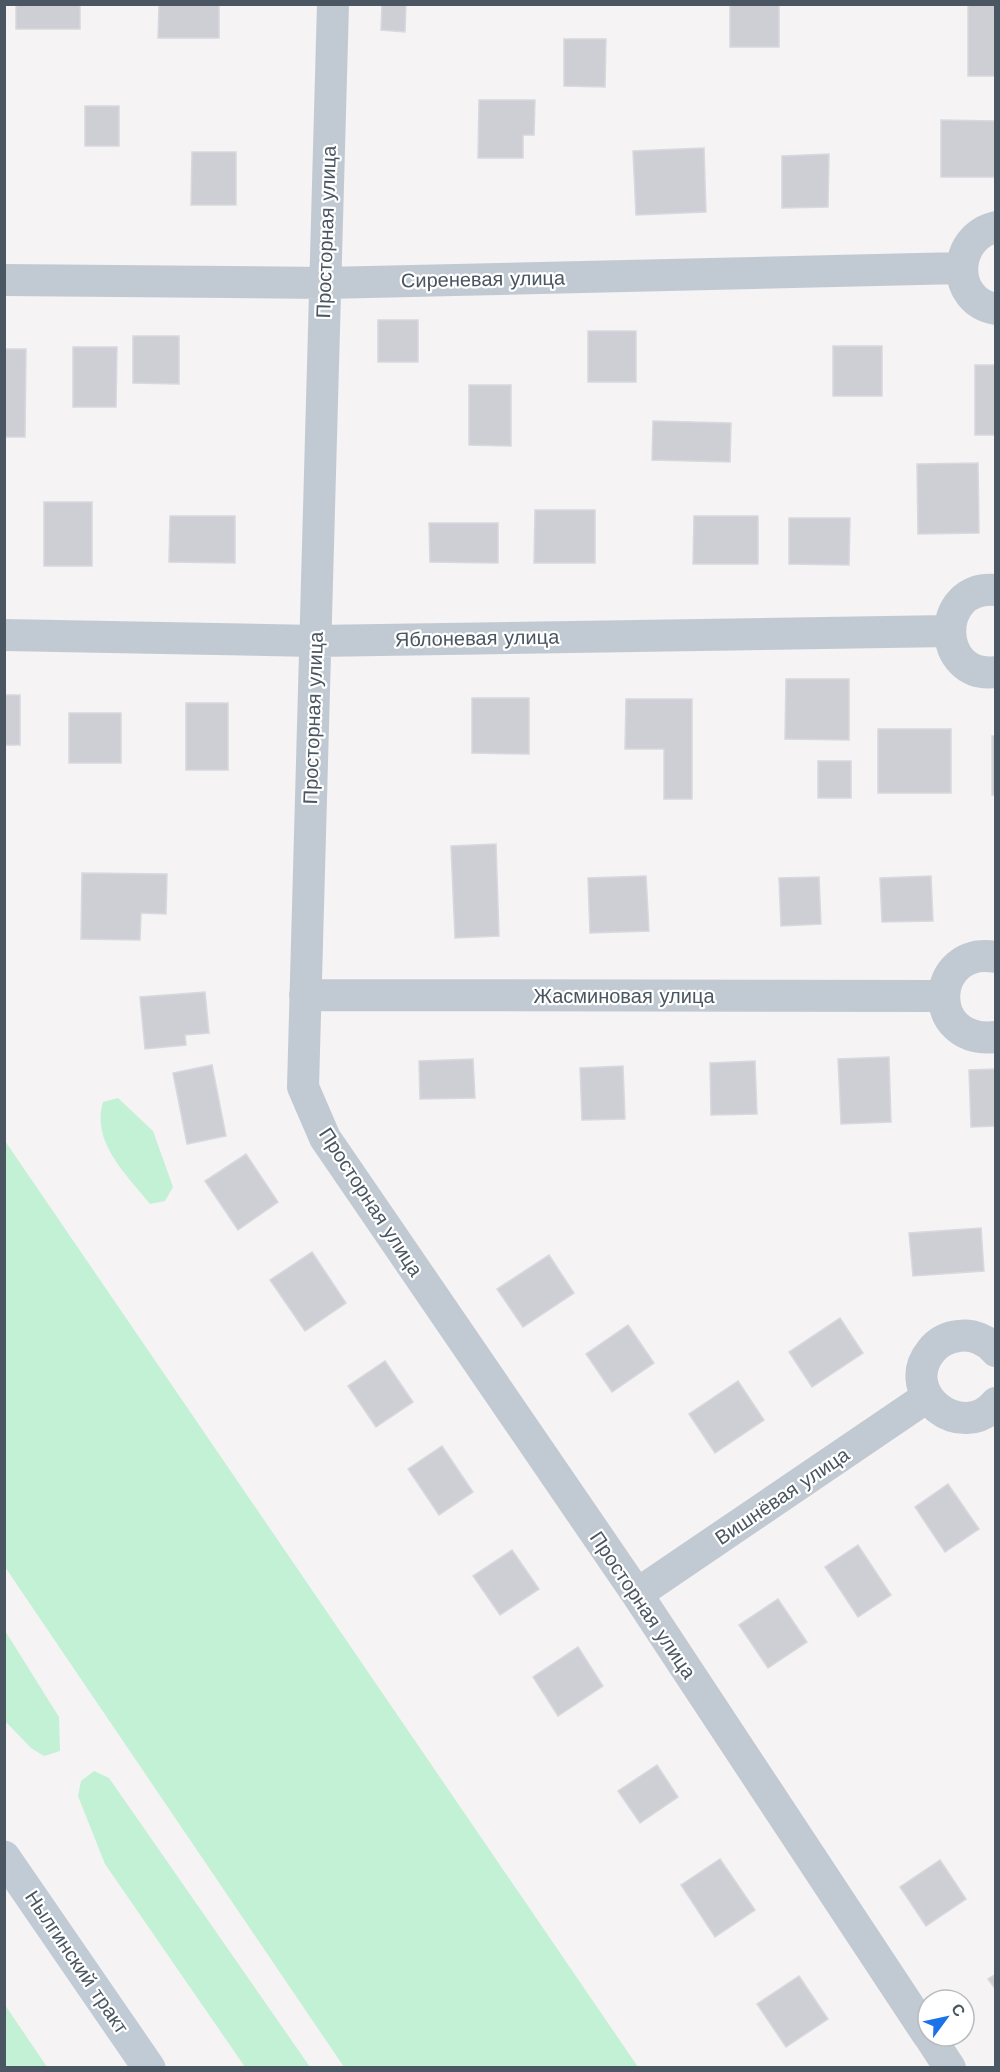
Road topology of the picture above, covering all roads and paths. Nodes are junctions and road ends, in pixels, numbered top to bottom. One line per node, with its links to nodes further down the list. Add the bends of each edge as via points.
1 (333, 4): 5 (street, Просторная улица)
2 (996, 227): 3 (street, via 974,238)
3 (961, 268): 5 (street, Сиреневая улица); 6 (street, via 973,297)
4 (4, 280): 5 (street, Сиреневая улица)
5 (325, 283): 10 (street, Просторная улица)
6 (996, 309)
7 (996, 590): 8 (street, via 981,591 962,602 955,610)
8 (949, 631): 10 (street, Яблоневая улица); 11 (street, via 950,642 961,660 980,672)
9 (4, 635): 10 (street, Яблоневая улица)
10 (315, 641): 13 (street, Просторная улица)
11 (996, 672)
12 (996, 957): 14 (street, via 975,956 956,967)
13 (305, 995): 14 (street, Жасминовая улица); 19 (street, Просторная улица, via 303,1087 325,1138)
14 (942, 996): 15 (street, via 949,1017 964,1033)
15 (996, 1037)
16 (996, 1351): 17 (street, via 975,1337 964,1335 943,1340 923,1365 921,1376)
17 (927, 1397): 18 (street, via 942,1413 962,1419 983,1413); 19 (street, Вишнёвая улица)
18 (996, 1402)
19 (637, 1594): 21 (street, Просторная улица)
20 (4, 1857): 23 (main road, Нылгинский тракт)
21 (916, 2017)
22 (937, 2048): 24 (street, Просторная улица)
23 (149, 2067)
24 (950, 2067)

